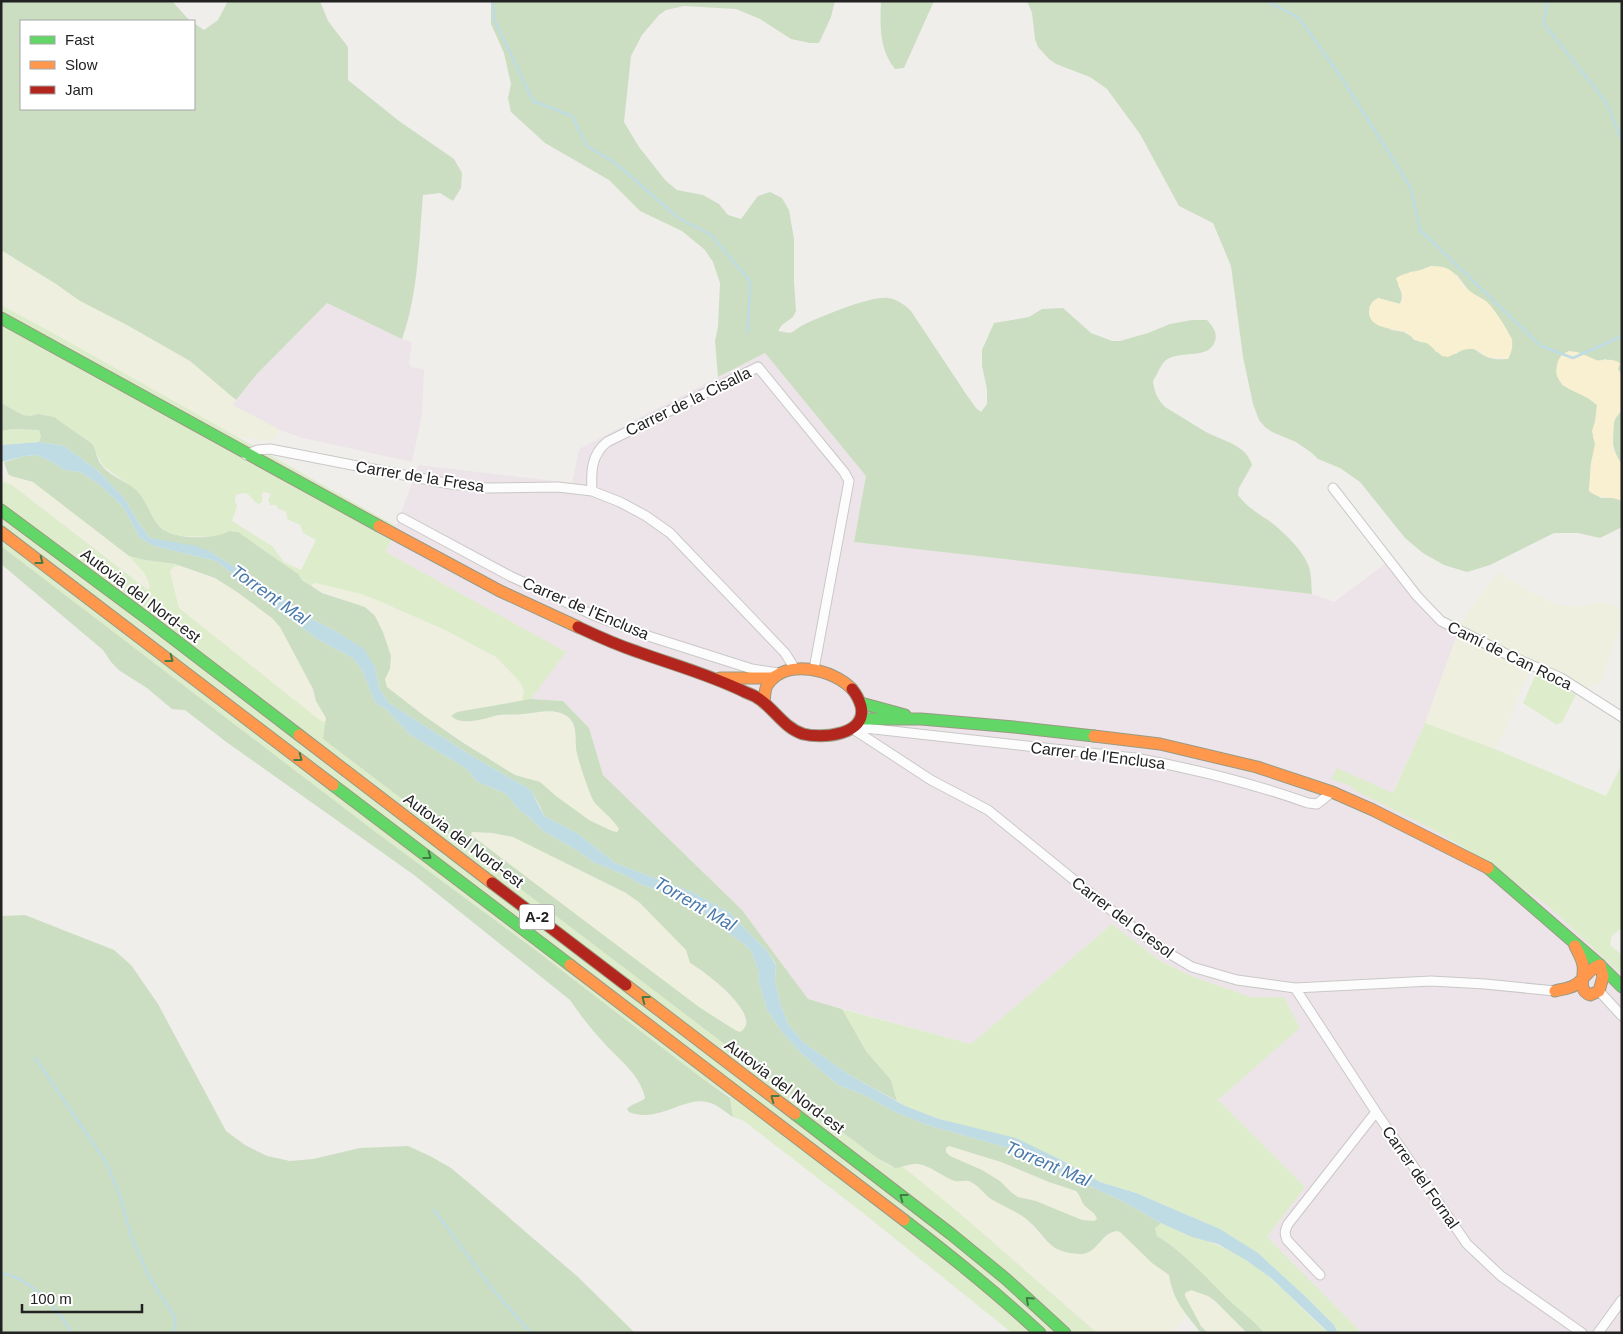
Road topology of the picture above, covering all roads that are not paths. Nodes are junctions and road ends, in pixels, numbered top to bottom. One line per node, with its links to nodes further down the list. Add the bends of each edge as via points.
1 (1, 318): 2 (main road)
2 (246, 455): 4 (street, Carrer de la Fresa, via 270,449 450,484); 11 (main road, via 523,604 623,647)
3 (1333, 488): 14 (street, Camí de Can Roca, via 1417,596 1442,621 1561,678)
4 (592, 491): 8 (street, Carrer de la Fresa, via 646,516 670,533 785,653); 9 (street, Carrer de la Cisalla, via 593,461 607,442 758,367 849,481)
5 (1, 510): 31 (main road, Autovia del Nord-est / A-2, one-way to 5, via 951,1234)
6 (402, 518): 10 (street, Carrer de l'Enclusa, via 510,576 591,614 654,638)
7 (1, 532): 30 (main road, Autovia del Nord-est / A-2, one-way to 30, via 945,1251)
8 (795, 669): 9 (main road); 10 (main road)
9 (814, 669): 13 (main road, via 849,685)
10 (774, 676): 11 (main road); 12 (main road, via 763,695)
11 (716, 678): 12 (main road)
12 (764, 703): 16 (main road, via 779,720 804,734 824,737)
13 (861, 703): 15 (main road); 16 (main road)
14 (1622, 717)
15 (921, 719): 16 (main road); 17 (main road, via 1160,744 1257,767)
16 (856, 725): 17 (street, Carrer de l'Enclusa, via 1135,758 1232,778 1308,804 1317,804); 21 (street, Carrer del Gresol, via 931,780 988,810 1164,951 1192,966 1237,980)
17 (1332, 792): 18 (main road, via 1487,867)
18 (1572, 940): 19 (main road); 20 (main road, via 1583,965)
19 (1600, 965): 20 (main road, via 1588,970); 22 (main road); 24 (main road, via 1603,977)
20 (1584, 977): 23 (main road, via 1572,987); 25 (main road, via 1582,988)
21 (1295, 988): 23 (street, Carrer del Gresol, via 1431,981); 27 (street, Carrer del Fornal)
22 (1622, 989): 24 (main road)
23 (1554, 991): 25 (main road, via 1568,995)
24 (1599, 991): 25 (main road); 26 (street)
25 (1587, 994)
26 (1622, 1016)
27 (1376, 1112): 28 (street, via 1285,1230 1287,1240); 32 (street, Carrer del Fornal, via 1467,1244 1501,1276)
28 (1320, 1275)
29 (1622, 1300): 33 (street)
30 (1040, 1333)
31 (1065, 1333)
32 (1582, 1333)
33 (1598, 1333)

